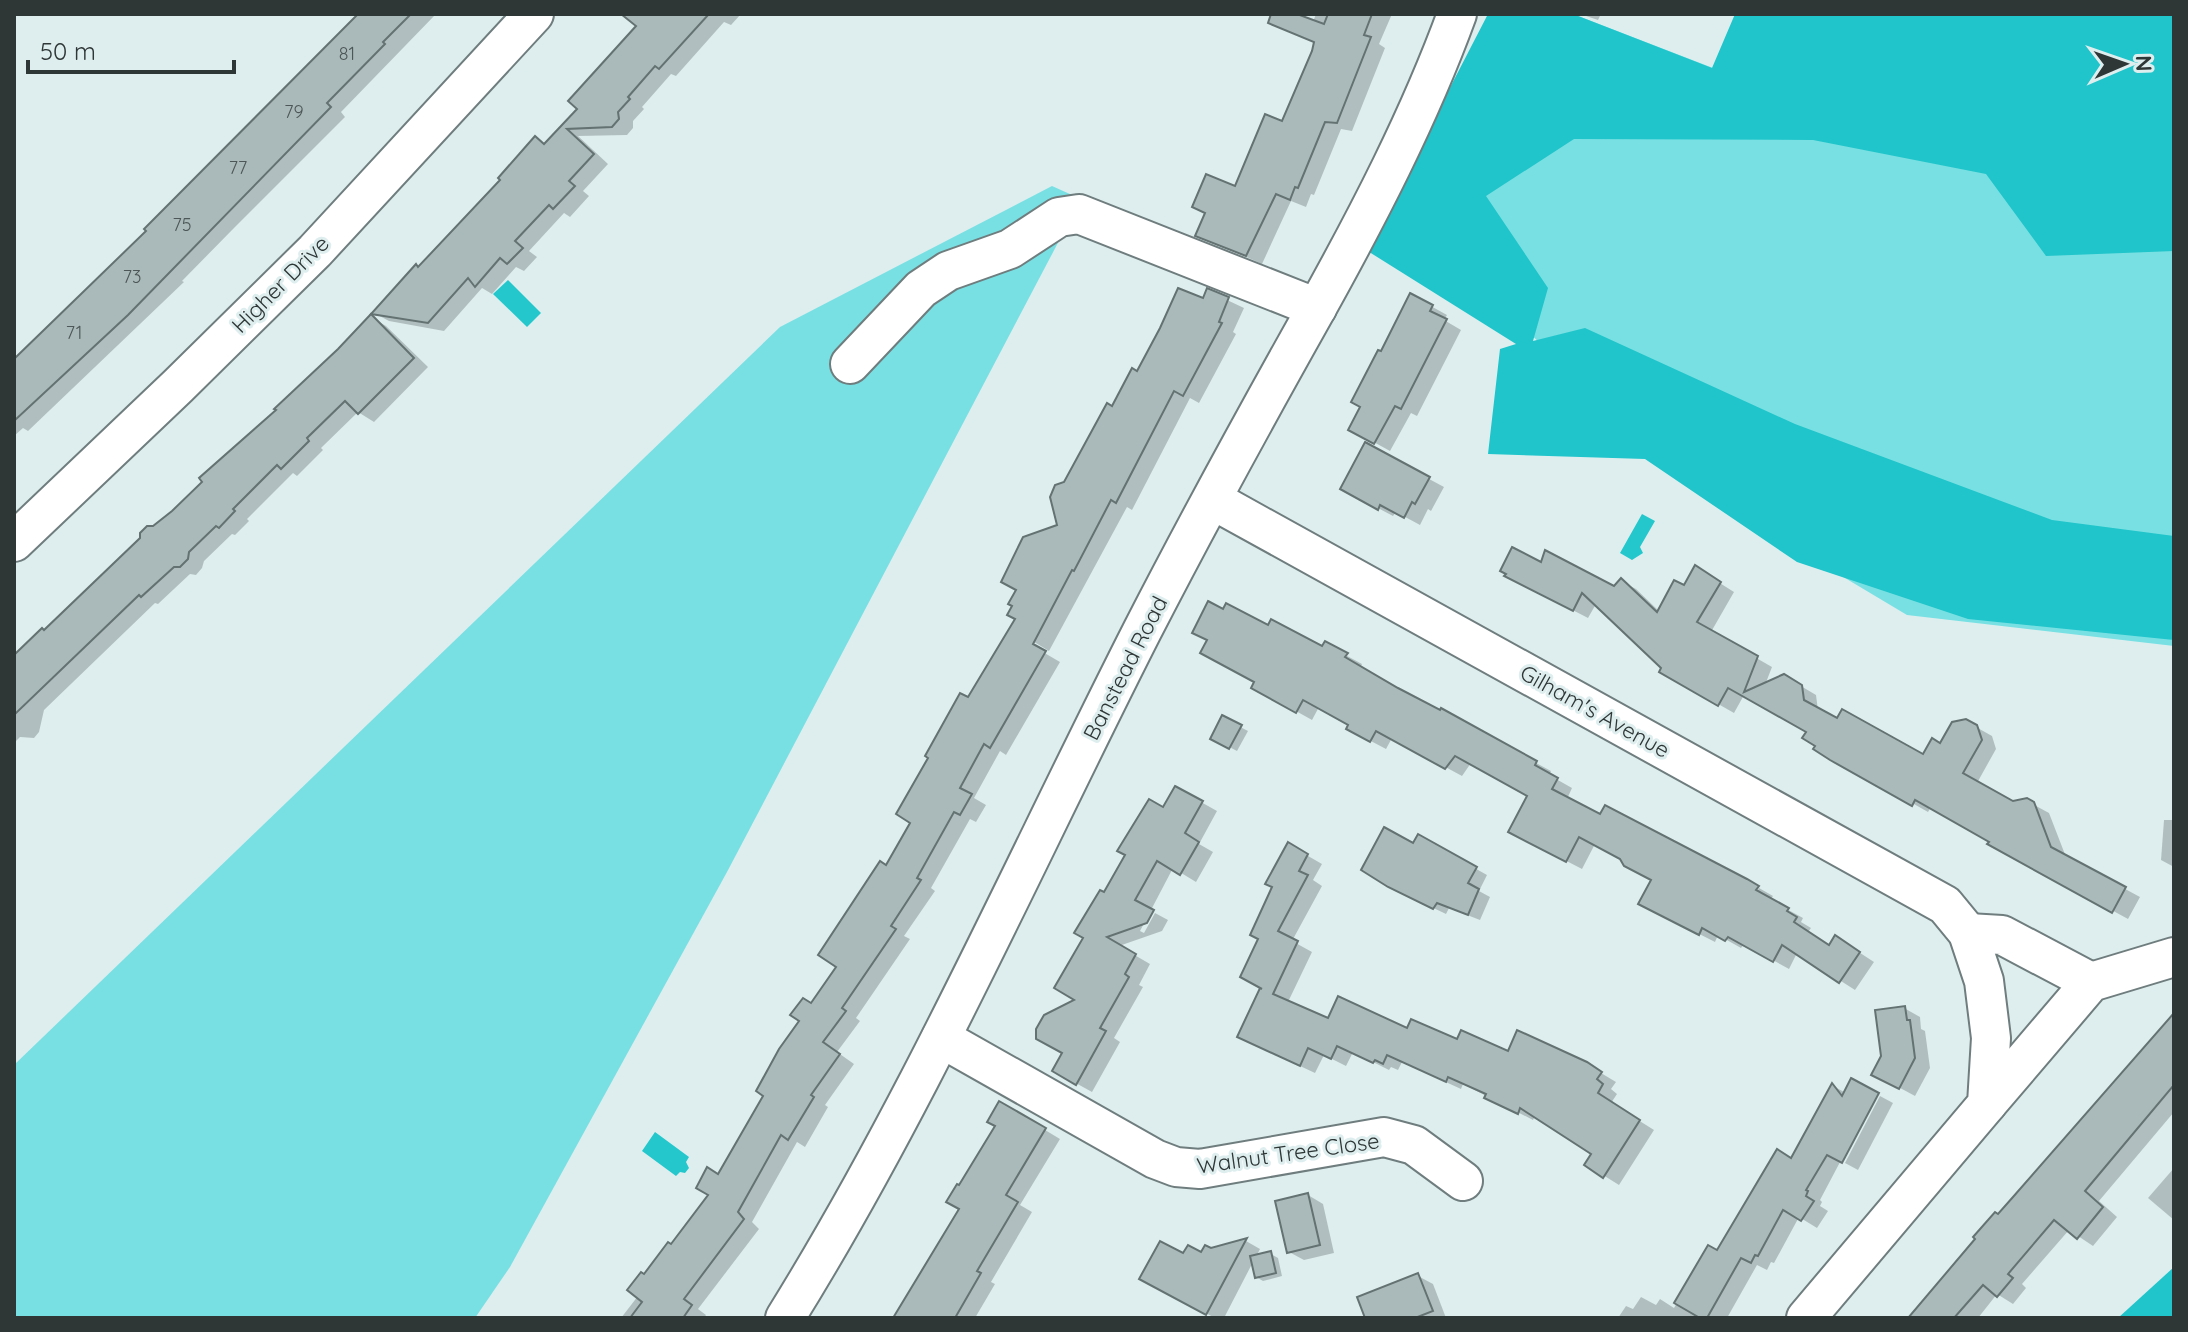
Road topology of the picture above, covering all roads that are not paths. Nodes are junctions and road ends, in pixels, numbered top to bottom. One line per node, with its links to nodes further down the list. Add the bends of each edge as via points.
1 (534, 14): 6 (street, Higher Drive, via 315,251)
2 (1457, 14): 3 (street, Banstead Road, via 1407,135)
3 (1317, 308): 4 (street, via 1079,214 1059,217 1010,249 948,271 921,289); 5 (street, Banstead Road)
4 (850, 364)
5 (1213, 500): 7 (street, Gilham's Avenue, via 1945,905); 10 (street, Banstead Road)
6 (14, 542)
7 (1968, 933): 9 (street, via 2002,935); 11 (street, Gilham's Avenue, via 1984,981 1991,1038)
8 (2174, 957): 9 (street)
9 (2091, 982): 11 (street)
10 (941, 1038): 12 (street, Walnut Tree Close, via 1176,1167 1200,1169 1384,1137 1414,1145); 13 (street, Banstead Road)
11 (1987, 1104): 14 (street)
12 (1463, 1181)
13 (785, 1318)
14 (1806, 1318)

